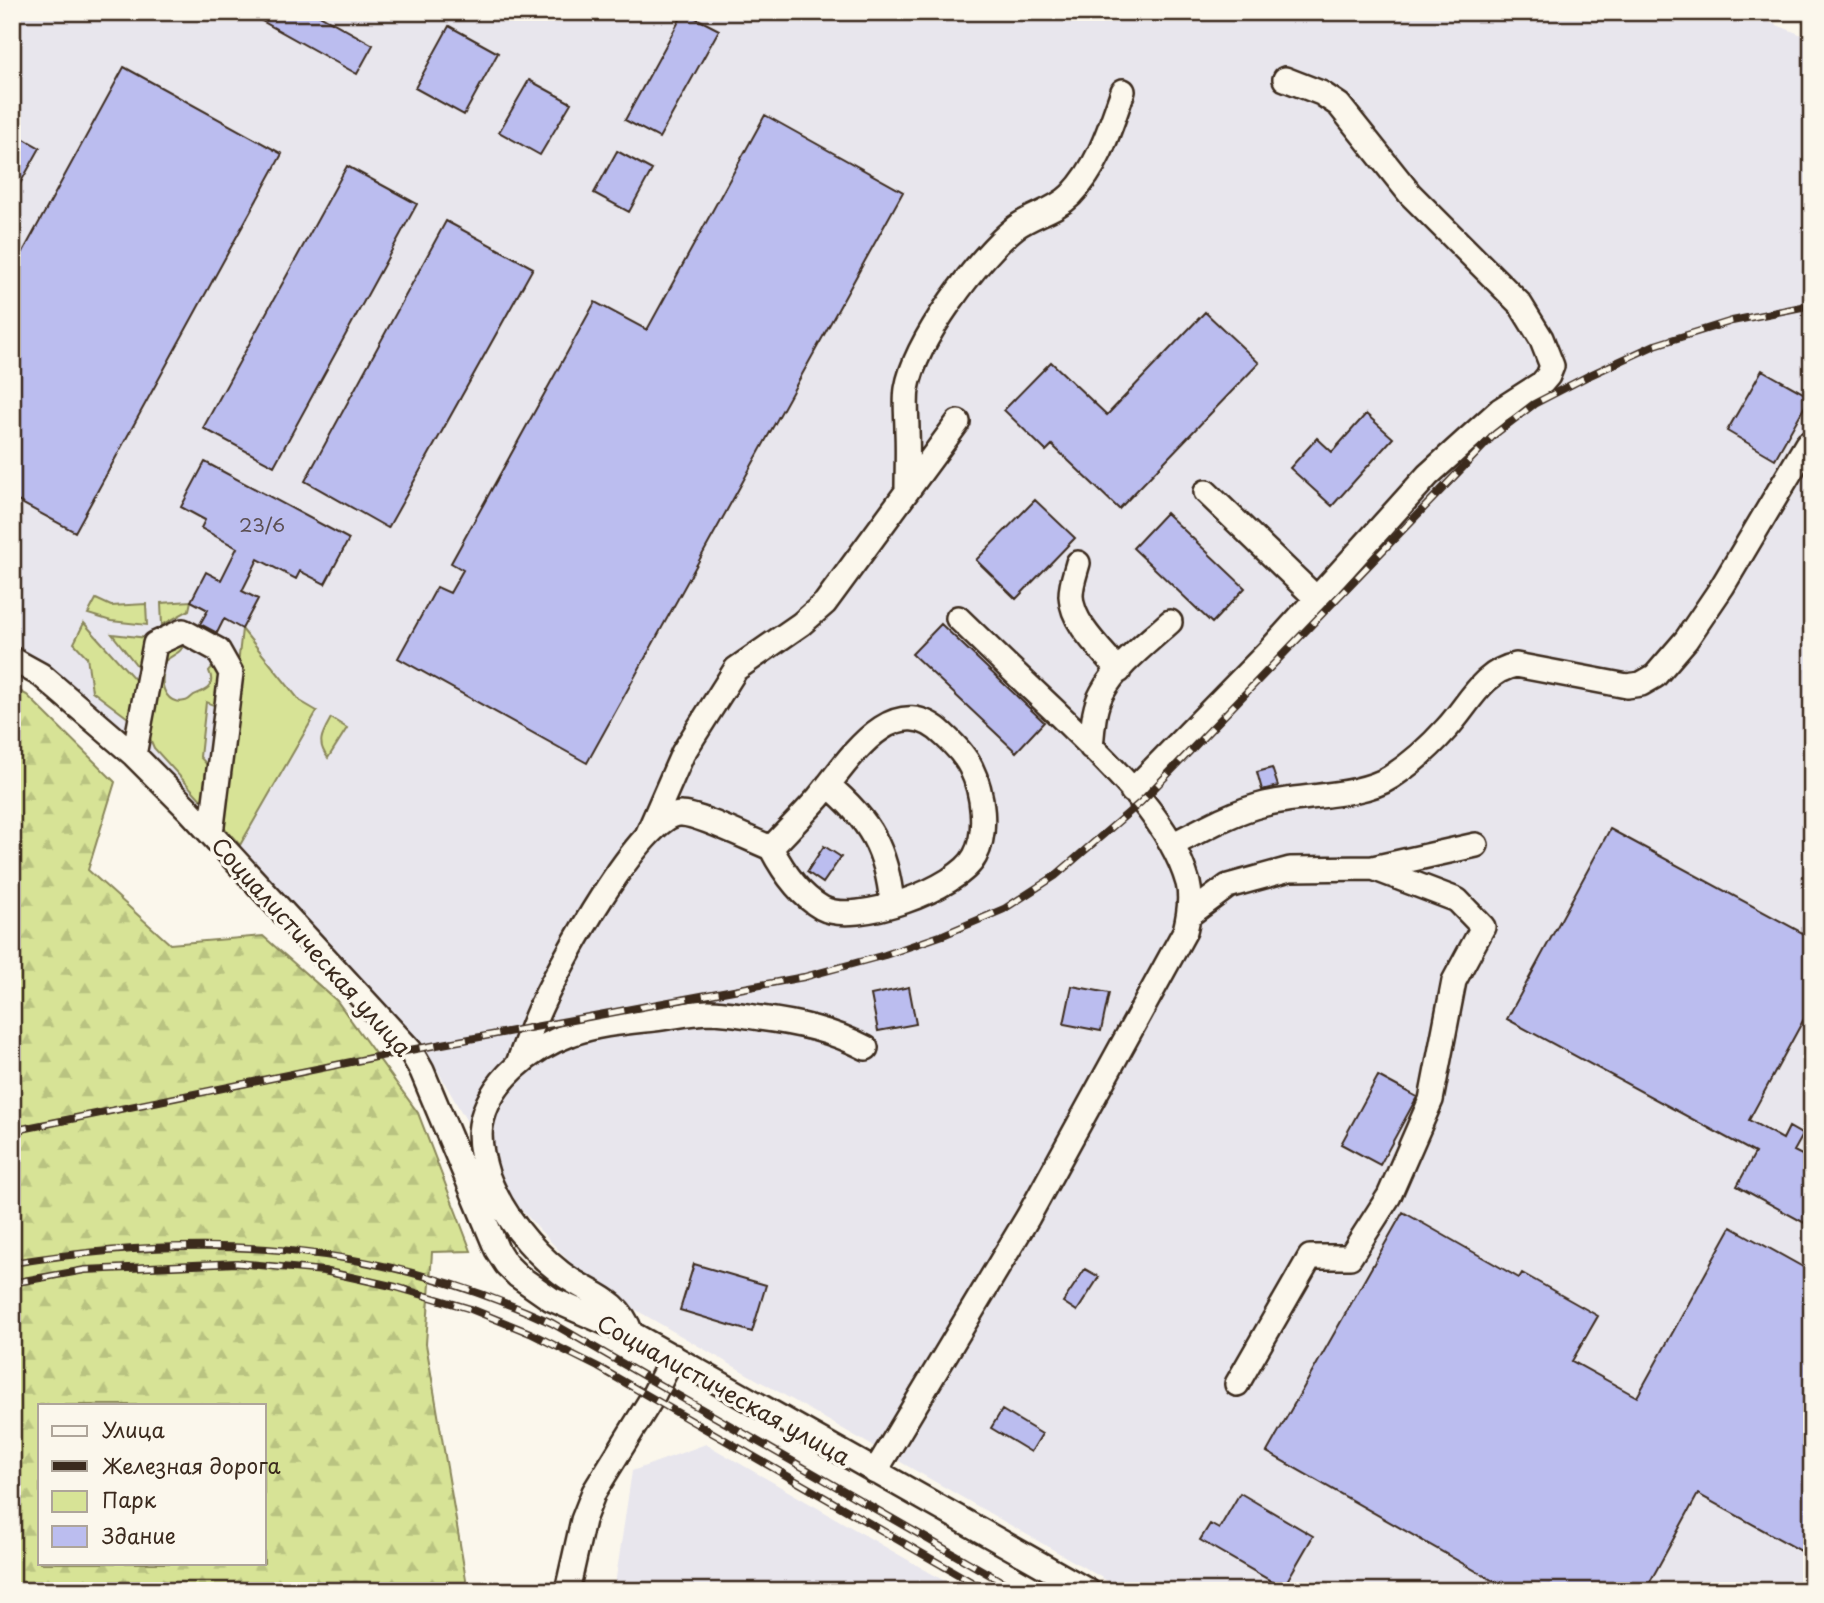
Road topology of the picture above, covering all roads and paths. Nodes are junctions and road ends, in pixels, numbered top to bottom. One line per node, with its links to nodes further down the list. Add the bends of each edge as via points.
1 (1285, 79): 8 (street, via 1339,105 1416,202 1520,304 1552,366 1542,383 1500,410 1429,475)
2 (1123, 91): 5 (street, via 1099,156 1083,181 1055,208 1028,218 1001,239 953,299 921,350 907,389)
3 (958, 422): 5 (street)
4 (1807, 444): 19 (street, via 1722,587 1655,676 1628,686 1516,664 1503,667 1491,674 1445,730 1388,779 1255,807 1220,819)
5 (907, 490): 18 (street, via 825,603 746,659 727,680 677,765)
6 (1206, 492): 8 (street)
7 (1078, 563): 12 (street, via 1071,592 1075,612)
8 (1317, 599): 16 (street)
9 (958, 618): 13 (street)
10 (1170, 622): 12 (street)
11 (12, 659): 14 (street, Социалистическая улица, via 41,674)
12 (1119, 671): 13 (street, via 1098,702)
13 (1091, 747): 16 (street)
14 (134, 755): 17 (street, Социалистическая улица); 17 (street, via 155,644 183,631 218,650 231,673)
15 (828, 785): 21 (street); 23 (street, via 876,839); 23 (street, via 870,737 902,720 929,723 970,766 981,805 981,836 975,857 936,889)
16 (1132, 791): 19 (street)
17 (211, 834): 27 (street, Социалистическая улица, via 410,1051 506,1264 551,1299)
18 (646, 836): 21 (street, via 669,816 680,813); 26 (street, via 600,898 541,1005)
19 (1172, 845): 24 (street, via 1188,884)
20 (1476, 845): 22 (street)
21 (771, 848): 23 (street, via 791,881 822,908 845,912)
22 (1373, 869): 24 (street, via 1290,869 1228,886); 29 (street, via 1457,900 1483,927 1454,981 1431,1100 1389,1196 1350,1257 1310,1257)
23 (892, 904)
24 (1189, 915): 30 (street, via 1185,931 1028,1217)
25 (866, 1048): 26 (street, via 803,1024 706,1012 570,1034)
26 (517, 1066): 27 (street, via 504,1079 481,1125 489,1179 513,1223 536,1251 564,1276 620,1311)
27 (631, 1333): 28 (street, Социалистическая улица)
28 (673, 1356): 30 (street, Социалистическая улица); 31 (street, via 594,1493 583,1520)
29 (1237, 1384)
30 (875, 1472): 32 (street, Социалистическая улица)
31 (568, 1591)
32 (1088, 1591)

